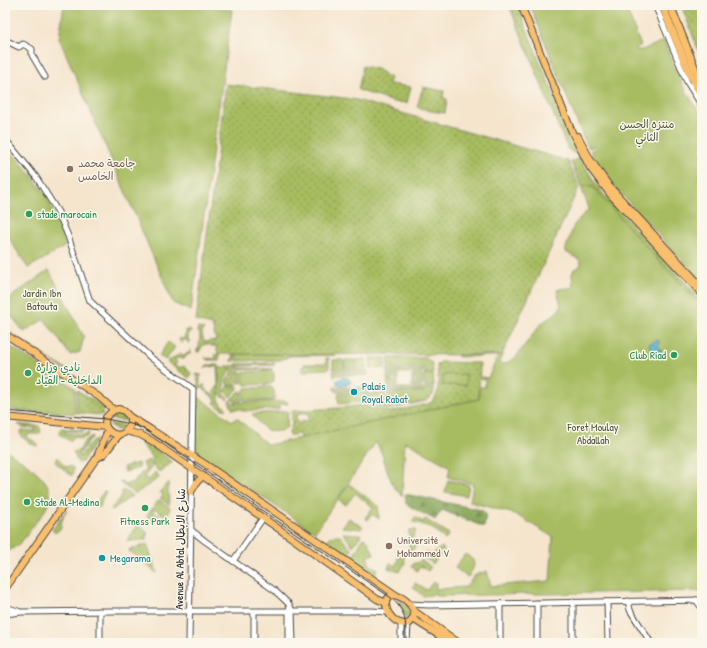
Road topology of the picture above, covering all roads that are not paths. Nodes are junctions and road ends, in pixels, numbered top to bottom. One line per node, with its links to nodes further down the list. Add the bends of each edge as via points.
1 (521, 5): 13 (main road, via 572,132 590,168 610,194)
2 (525, 5): 12 (main road, via 575,130 592,162 614,192)
3 (655, 5): 10 (street, via 687,82)
4 (662, 5): 9 (highway, via 689,72)
5 (670, 5): 8 (highway)
6 (5, 40): 7 (street, via 19,47 23,44 32,49 32,55)
7 (45, 77)
8 (702, 83)
9 (702, 96)
10 (702, 106)
11 (5, 139): 21 (street, Avenue Al Abtal شارع الابطال, via 36,177 58,212 90,301 150,357 193,388)
12 (702, 287)
13 (702, 294)
14 (5, 334): 15 (main road, via 99,397)
15 (114, 410): 17 (main road, via 124,411); 18 (main road, via 106,417)
16 (5, 417): 18 (main road)
17 (130, 417): 19 (main road, via 131,424); 21 (main road)
18 (107, 429): 20 (main road); 22 (main road)
19 (126, 432): 20 (main road); 23 (main road, via 148,438)
20 (119, 435): 22 (main road, via 104,454)
21 (192, 456): 23 (street, Avenue Al Abtal شارع الابطال); 31 (main road)
22 (96, 459): 29 (main road)
23 (192, 469): 24 (main road); 25 (street, Avenue Al Abtal شارع الابطال)
24 (203, 476): 25 (main road); 26 (main road)
25 (191, 492): 27 (street, Avenue Al Abtal شارع الابطال)
26 (263, 518): 28 (street); 39 (main road)
27 (191, 530): 28 (street); 43 (street, Avenue Al Abtal شارع الابطال)
28 (233, 561): 44 (street, via 274,590 289,604)
29 (7, 583): 30 (main road)
30 (5, 589)
31 (396, 595): 39 (main road, via 389,597); 40 (main road)
32 (699, 600): 33 (street); 41 (street)
33 (628, 601): 35 (street); 62 (street, via 630,610)
34 (573, 602): 35 (street); 36 (street); 60 (street)
35 (608, 602): 61 (street)
36 (537, 603): 37 (street); 59 (street)
37 (500, 604): 40 (street, via 429,605); 58 (street)
38 (5, 607): 45 (street)
39 (387, 608): 44 (street, via 373,611); 48 (main road, via 392,617)
40 (412, 608): 48 (main road, via 414,616); 57 (main road)
41 (702, 608)
42 (100, 611): 43 (street); 45 (street); 49 (street)
43 (189, 611): 46 (street); 50 (street, Avenue Al Abtal شارع الابطال)
44 (290, 611): 46 (street); 52 (street); 53 (street)
45 (21, 612): 47 (street)
46 (254, 612): 51 (street)
47 (5, 614)
48 (407, 622): 54 (street); 55 (street); 56 (main road)
49 (100, 643)
50 (189, 643)
51 (254, 643)
52 (289, 643)
53 (294, 643)
54 (401, 643)
55 (407, 643)
56 (451, 643)
57 (460, 643)
58 (500, 643)
59 (537, 643)
60 (573, 643)
61 (608, 643)
62 (651, 643)

